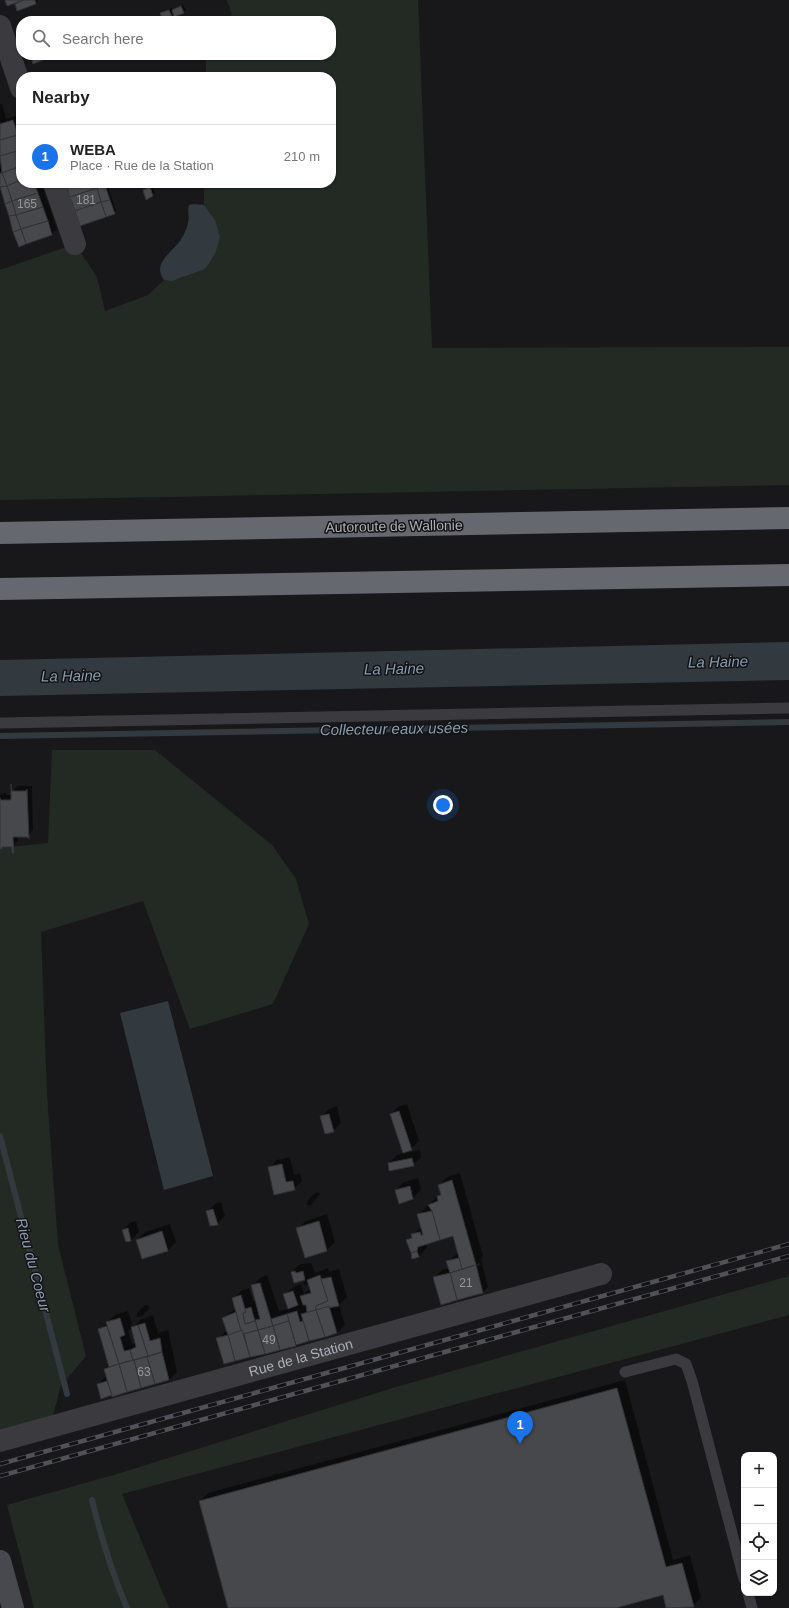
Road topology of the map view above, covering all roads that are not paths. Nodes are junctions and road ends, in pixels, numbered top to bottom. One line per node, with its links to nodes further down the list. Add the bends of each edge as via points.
1 (0, 26): 2 (street)
2 (16, 73)
3 (56, 188): 4 (street)
4 (75, 244)
5 (789, 518): 6 (highway, Autoroute de Wallonie)
6 (0, 533)
7 (789, 575): 8 (highway)
8 (0, 589)
9 (789, 708): 10 (lane)
10 (0, 723)
11 (601, 1274): 13 (street, Rue de la Station)
12 (626, 1372): 15 (lane, via 676,1360 686,1364)
13 (0, 1441)
14 (0, 1561): 17 (main road)
15 (741, 1568)
16 (749, 1596): 18 (lane)
17 (12, 1608)
18 (752, 1608)

